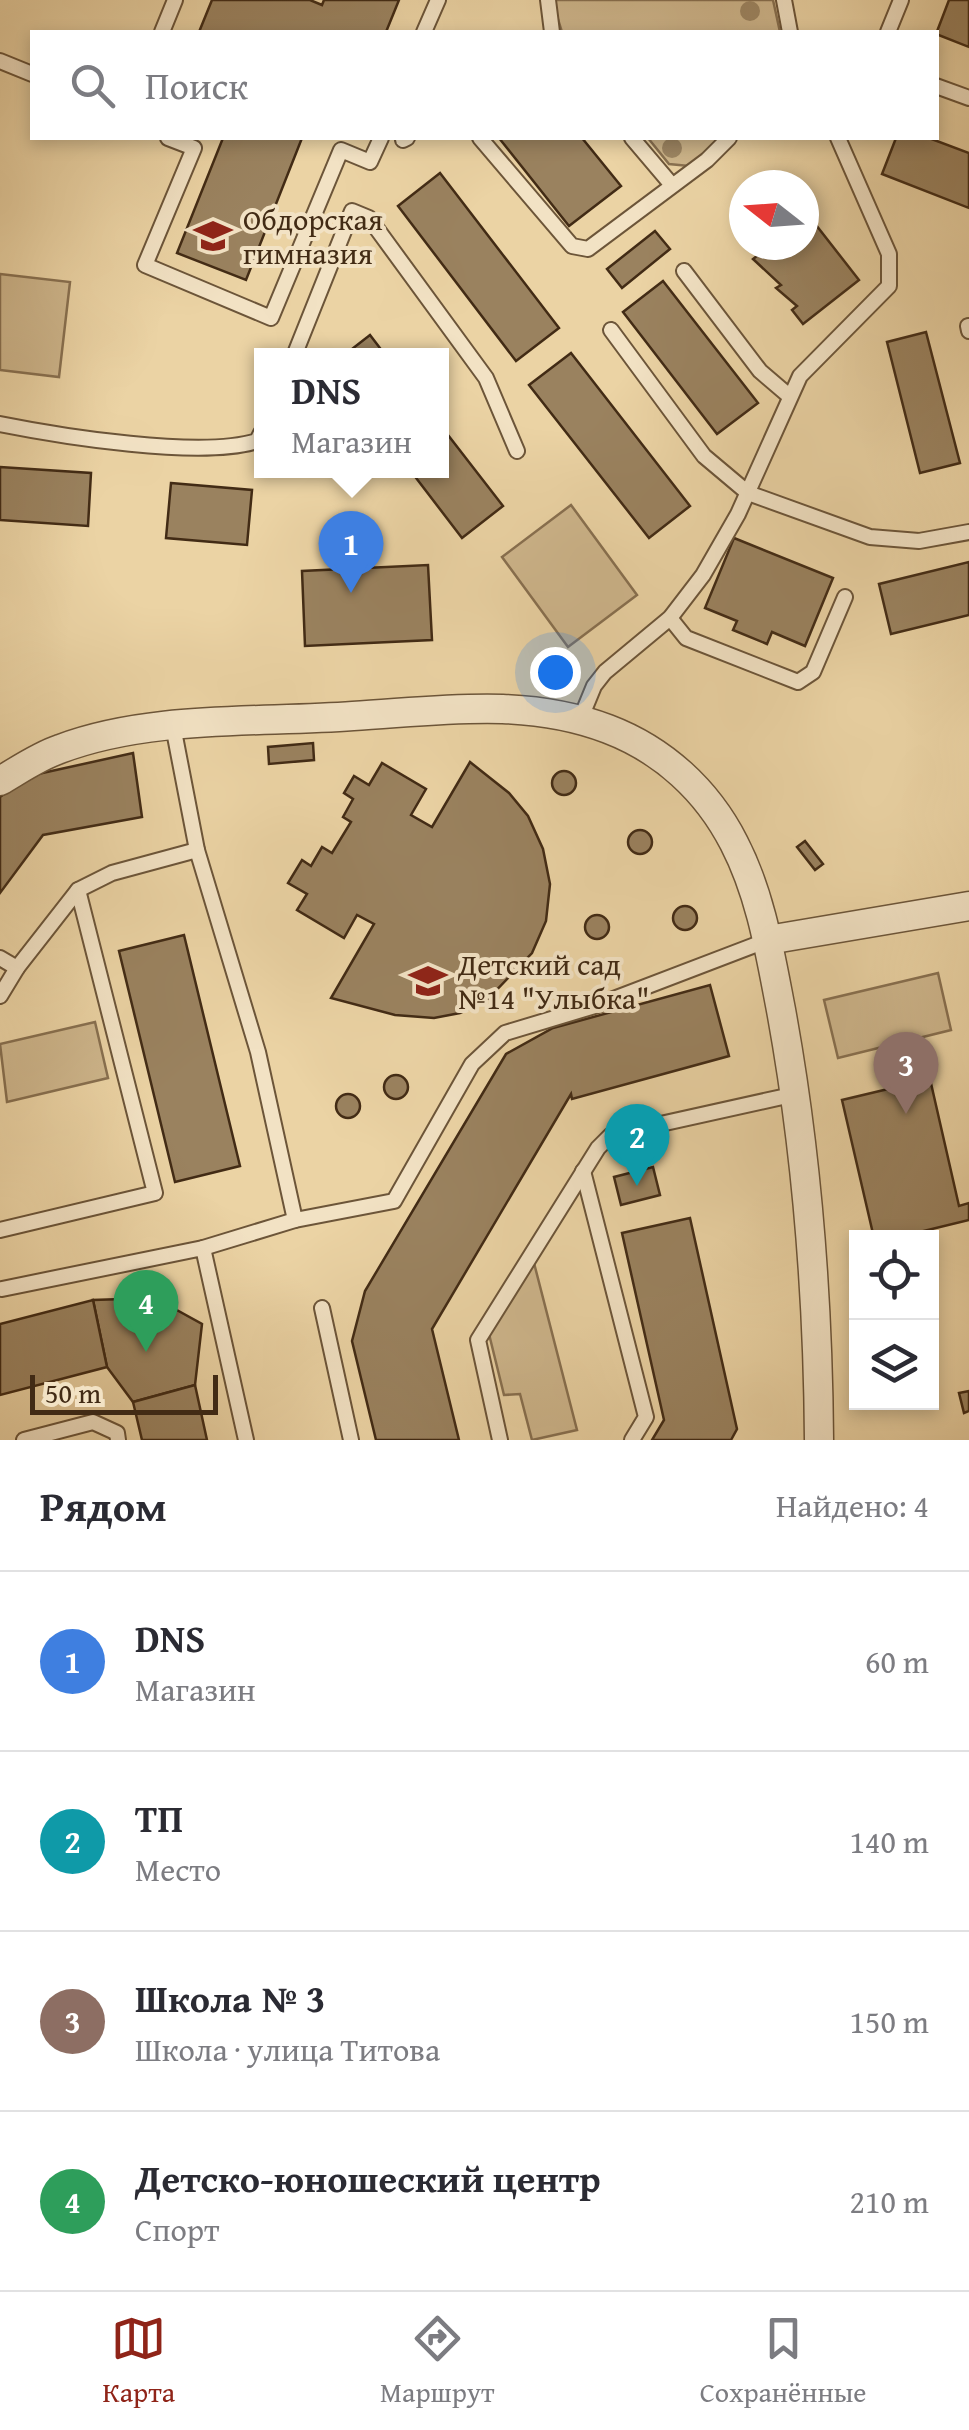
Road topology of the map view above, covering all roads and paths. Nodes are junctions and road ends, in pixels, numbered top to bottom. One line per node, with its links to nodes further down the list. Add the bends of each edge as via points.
1 (175, 0): 6 (lane)
2 (438, 0): 7 (lane)
3 (548, 0): 8 (lane)
4 (784, 0): 9 (lane)
5 (901, 0): 10 (lane)
6 (163, 30)
7 (425, 30)
8 (552, 30)
9 (790, 30)
10 (889, 30)
11 (0, 61): 12 (lane)
12 (30, 73)
13 (939, 87): 14 (lane)
14 (969, 98)
15 (173, 140): 16 (lane, via 194,148 145,265 272,318 341,150 370,162)
16 (379, 140)
17 (482, 140): 21 (lane, via 572,246 588,248)
18 (634, 140): 21 (lane)
19 (728, 140): 21 (lane)
20 (839, 140): 25 (lane, via 889,254 889,286)
21 (670, 184)
22 (684, 271): 25 (lane, via 760,370)
23 (611, 330): 29 (lane, via 704,456)
24 (297, 348): 28 (lane, via 352,211 368,218 486,378)
25 (788, 395): 29 (lane)
26 (0, 424): 27 (lane, via 188,446)
27 (254, 442)
28 (517, 450)
29 (748, 493): 30 (lane, via 870,537 919,542); 32 (lane, via 703,575)
30 (969, 532)
31 (845, 597): 32 (lane, via 813,672 798,682 686,638)
32 (670, 618): 33 (lane, via 605,672)
33 (580, 720): 34 (street, via 504,708); 39 (street, via 654,753 702,794 735,844)
34 (174, 726): 35 (street, via 59,749); 36 (lane)
35 (0, 781)
36 (198, 850): 37 (lane, via 112,873); 45 (lane, via 258,1052)
37 (78, 890): 41 (lane); 46 (lane, via 156,1193)
38 (969, 906): 39 (street)
39 (768, 940): 43 (street); 45 (lane, via 505,1033 472,1064 394,1201)
40 (0, 958): 41 (lane)
41 (18, 968): 42 (lane)
42 (0, 996)
43 (796, 1094): 44 (lane, via 611,1135); 56 (street, via 812,1253)
44 (583, 1171): 54 (lane, via 478,1340); 55 (lane, via 646,1417)
45 (295, 1220): 47 (lane)
46 (0, 1230)
47 (203, 1248): 48 (lane); 52 (lane)
48 (1, 1286)
49 (322, 1308): 53 (lane)
50 (24, 1440): 51 (lane, via 93,1422)
51 (118, 1440)
52 (246, 1440)
53 (352, 1440)
54 (500, 1440)
55 (632, 1440)
56 (819, 1440)

